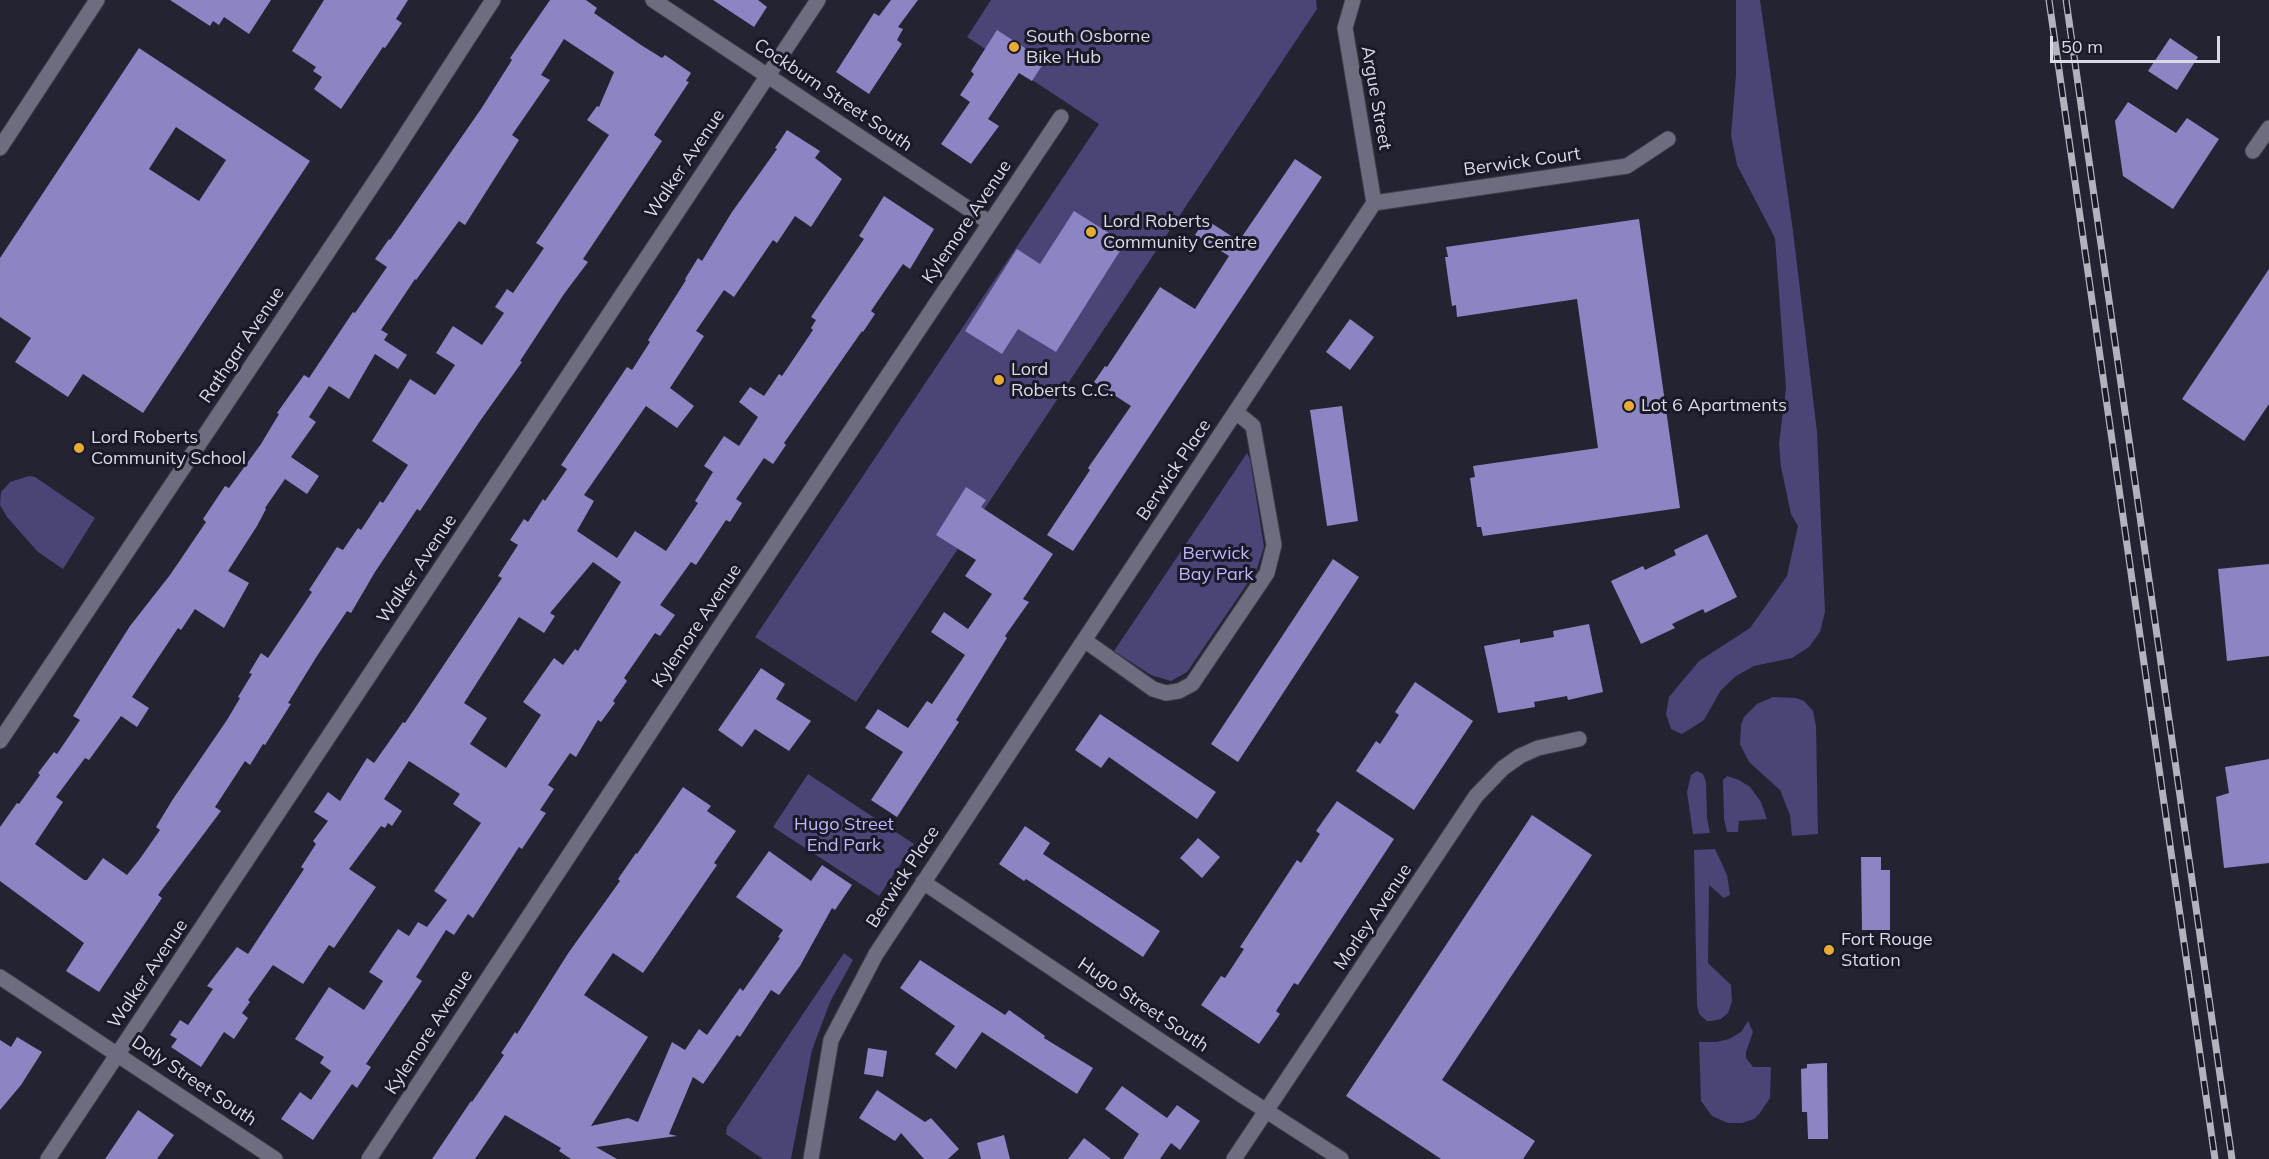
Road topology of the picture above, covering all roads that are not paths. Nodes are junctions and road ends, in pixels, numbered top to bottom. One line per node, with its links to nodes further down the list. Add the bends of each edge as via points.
1 (97, 0): 10 (street)
2 (493, 0): 17 (street, Rathgar Avenue)
3 (653, 0): 6 (street, Cockburn Street South)
4 (818, 0): 6 (street, Walker Avenue)
5 (1353, 0): 12 (street, Argue Street, via 1345,28)
6 (768, 75): 13 (street, Cockburn Street South); 20 (street, Walker Avenue)
7 (1061, 117): 13 (street, Kylemore Avenue)
8 (2269, 128): 11 (street)
9 (1668, 139): 12 (street, Berwick Court, via 1627,166)
10 (0, 148)
11 (2253, 151)
12 (1374, 203): 14 (street, Berwick Place)
13 (990, 224): 24 (street, Kylemore Avenue)
14 (1236, 412): 15 (street, Berwick Place); 15 (street, Berwick Place, via 1253,426 1275,545 1268,573 1192,684 1179,691 1166,693 1153,688)
15 (1084, 640): 18 (street, Berwick Place)
16 (1578, 739): 21 (street, Morley Avenue, via 1520,756 1476,796)
17 (0, 741)
18 (923, 882): 21 (street, Hugo Street South); 25 (street, Berwick Place, via 876,954 831,1040)
19 (0, 977): 20 (street, Daly Street South)
20 (118, 1054): 22 (street, Walker Avenue); 23 (street, Daly Street South)
21 (1266, 1109): 26 (street, Morley Avenue); 27 (street, Hugo Street South)
22 (48, 1159)
23 (275, 1159)
24 (369, 1159)
25 (811, 1159)
26 (1234, 1159)
27 (1341, 1159)

